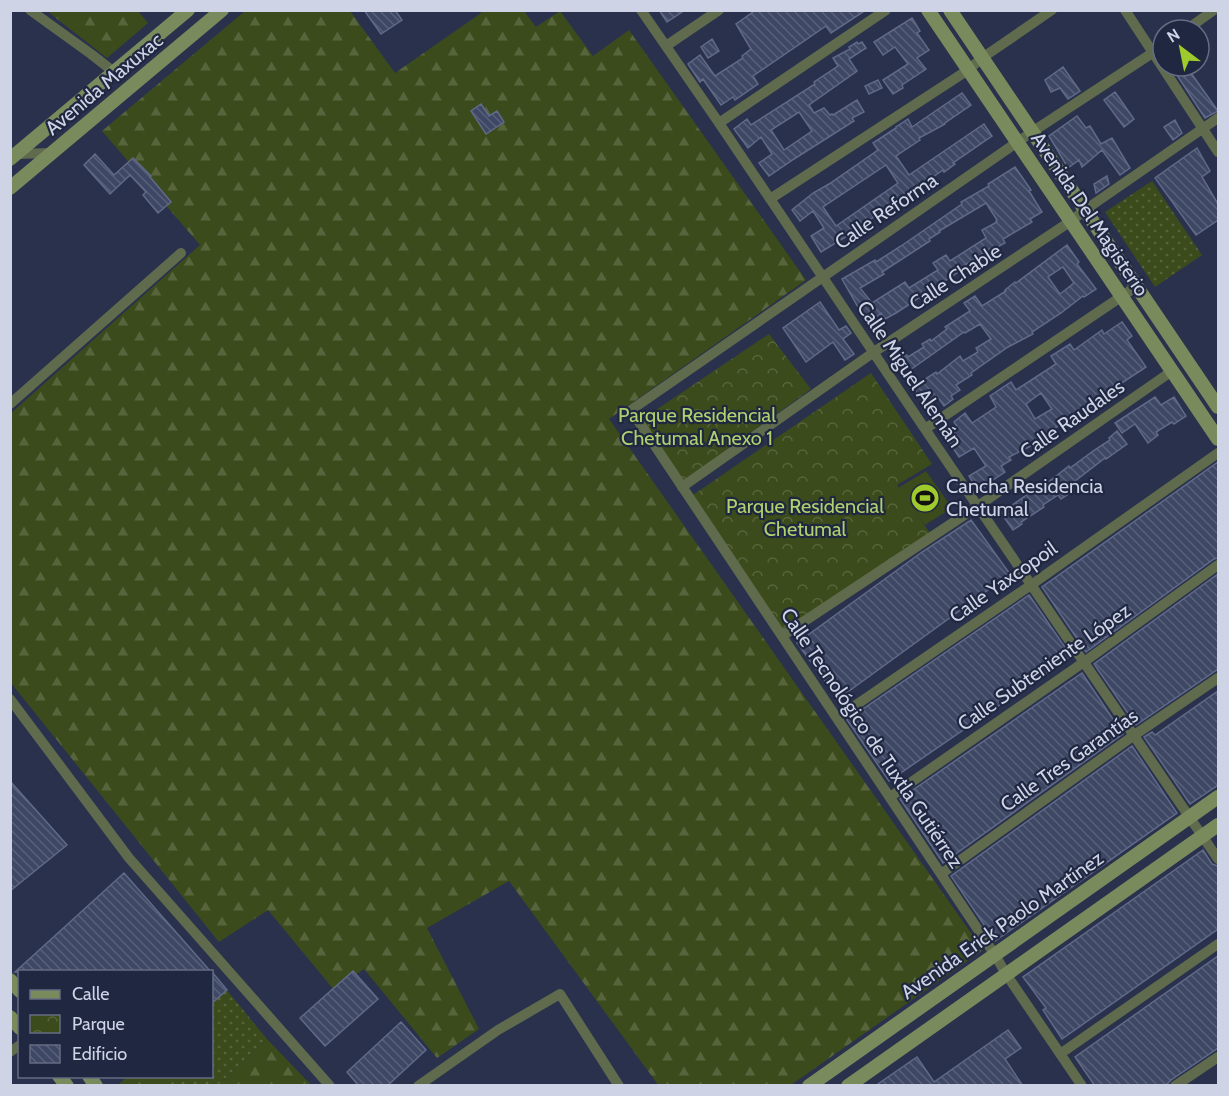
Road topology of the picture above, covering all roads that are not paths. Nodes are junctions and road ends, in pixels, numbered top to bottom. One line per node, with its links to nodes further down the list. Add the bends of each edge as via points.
1 (30, 10): 16 (street)
2 (188, 10): 16 (main road, Avenida Maxuxac)
3 (222, 10): 24 (main road, Avenida Maxuxac)
4 (641, 10): 11 (street, Calle Miguel Alemán)
5 (719, 10): 11 (street)
6 (886, 10): 19 (street)
7 (928, 10): 15 (main road, Avenida Del Magisterio)
8 (950, 10): 14 (main road, Avenida Del Magisterio)
9 (1052, 10): 14 (street)
10 (1125, 10): 12 (street)
11 (666, 46): 19 (street, Calle Miguel Alemán)
12 (1151, 50)
13 (1151, 54): 21 (street, Calle Reforma)
14 (982, 58): 15 (street); 21 (main road, Avenida Del Magisterio)
15 (968, 70): 22 (main road, Avenida Del Magisterio); 27 (street)
16 (114, 72): 25 (main road, Avenida Maxuxac)
17 (1170, 78): 20 (street)
18 (1218, 118): 20 (street, Calle Chable)
19 (719, 123): 27 (street, Calle Miguel Alemán)
20 (1203, 128): 23 (street); 28 (street, Calle Chable)
21 (1032, 132): 22 (street, Calle Reforma); 28 (main road, Avenida Del Magisterio)
22 (1018, 143): 29 (main road, Avenida Del Magisterio); 31 (street, Calle Reforma)
23 (1218, 152)
24 (51, 153): 25 (street); 26 (main road, Avenida Maxuxac)
25 (13, 156)
26 (10, 188)
27 (770, 199): 31 (street, Calle Miguel Alemán)
28 (1085, 210): 29 (street, Calle Chable); 32 (main road, Avenida Del Magisterio)
29 (1071, 221): 33 (main road, Avenida Del Magisterio); 34 (street, Calle Chable)
30 (182, 253): 36 (street)
31 (822, 277): 34 (street, Calle Miguel Alemán); 38 (street, Calle Reforma)
32 (1137, 286): 33 (street); 37 (main road, Avenida Del Magisterio)
33 (1122, 296): 35 (main road, Avenida Del Magisterio); 39 (street)
34 (874, 352): 39 (street, Calle Miguel Alemán); 42 (street, Calle Chable)
35 (1172, 370): 40 (main road, Avenida Del Magisterio); 43 (street, Calle Raudales)
36 (10, 404)
37 (1218, 407)
38 (631, 410): 42 (street, Calle Tecnológico de Tuxtla Gutiérrez)
39 (925, 429): 43 (street, Calle Miguel Alemán)
40 (1218, 439)
41 (1218, 453): 45 (street, Calle Yaxcopoil)
42 (682, 487): 46 (street, Calle Tecnológico de Tuxtla Gutiérrez)
43 (978, 506): 45 (street, Calle Miguel Alemán); 46 (street, Calle Raudales)
44 (1218, 565): 47 (street, Calle Subteniente López)
45 (1031, 585): 47 (street, Calle Miguel Alemán); 50 (street, Calle Yaxcopoil)
46 (782, 636): 50 (street, Calle Tecnológico de Tuxtla Gutiérrez)
47 (1084, 662): 51 (street, Calle Miguel Alemán); 52 (street, Calle Subteniente López)
48 (1218, 678): 51 (street, Calle Tres Garantías)
49 (10, 699): 64 (street, via 129,858)
50 (837, 718): 52 (street, Calle Tecnológico de Tuxtla Gutiérrez)
51 (1133, 736): 54 (street, Calle Miguel Alemán); 58 (street, Calle Tres Garantías)
52 (890, 797): 58 (street, Calle Tecnológico de Tuxtla Gutiérrez)
53 (1218, 797): 54 (main road, Avenida Erick Paolo Martínez)
54 (1189, 818): 56 (street, Calle Miguel Alemán); 60 (main road, Avenida Erick Paolo Martínez)
55 (1218, 825): 56 (main road)
56 (1203, 836): 57 (street, Calle Miguel Alemán); 61 (main road)
57 (1218, 859)
58 (941, 874): 60 (street, Calle Tecnológico de Tuxtla Gutiérrez)
59 (1218, 944): 62 (street)
60 (995, 954): 61 (street, Calle Tecnológico de Tuxtla Gutiérrez); 67 (main road, Avenida Erick Paolo Martínez)
61 (1006, 974): 62 (street, Calle Tecnológico de Tuxtla Gutiérrez); 68 (main road)
62 (1060, 1054): 69 (street, Calle Tecnológico de Tuxtla Gutiérrez)
63 (1218, 1057): 70 (street)
64 (330, 1086)
65 (418, 1086): 66 (street, via 498,1030 560,994)
66 (619, 1086)
67 (809, 1086)
68 (848, 1086)
69 (1082, 1086)
70 (1176, 1086)

